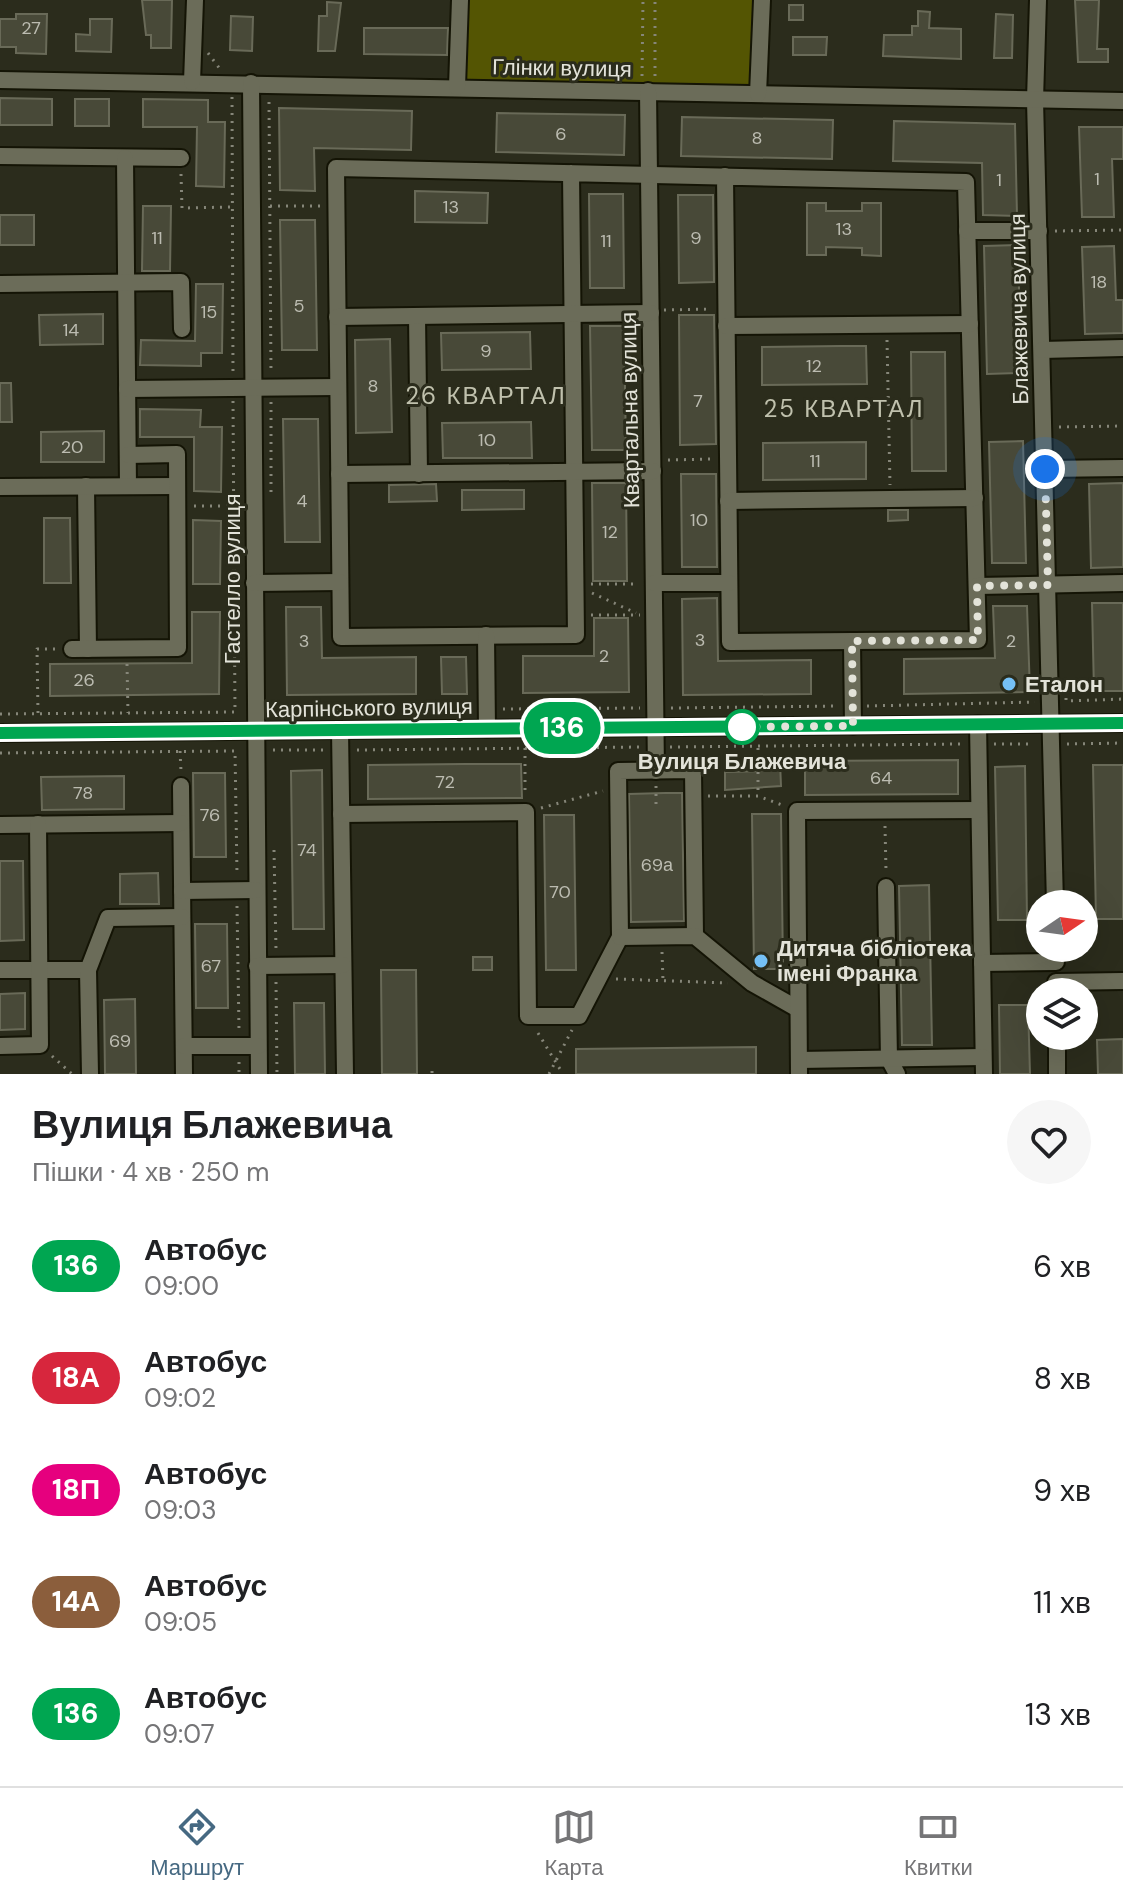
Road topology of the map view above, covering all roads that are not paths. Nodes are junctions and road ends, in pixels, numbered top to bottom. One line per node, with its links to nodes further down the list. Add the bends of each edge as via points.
1 (195, 0): 6 (street)
2 (460, 0): 8 (street)
3 (762, 0): 10 (street)
4 (1038, 0): 11 (street, Блажевича вулиця)
5 (0, 80): 6 (street, Глінки вулиця)
6 (192, 82): 7 (street, Глінки вулиця)
7 (251, 83): 8 (street, Глінки вулиця); 33 (street, Гастелло вулиця)
8 (457, 87): 9 (street, Глінки вулиця)
9 (648, 91): 10 (street, Глінки вулиця); 17 (street, Квартальна вулиця)
10 (758, 94): 11 (street, Глінки вулиця)
11 (1035, 100): 12 (street, Глінки вулиця); 20 (street, Блажевича вулиця)
12 (1123, 101)
13 (0, 156): 14 (street)
14 (125, 158): 15 (street); 21 (street)
15 (181, 158)
16 (571, 173): 17 (street); 24 (street); 26 (street, via 336,168)
17 (649, 175): 18 (street); 23 (street, Квартальна вулиця)
18 (725, 176): 19 (street, via 966,182); 27 (street)
19 (967, 231): 20 (street); 28 (street)
20 (1046, 231): 31 (street, Блажевича вулиця)
21 (126, 283): 22 (street); 29 (street, via 181,282); 34 (street)
22 (0, 284)
23 (658, 312): 24 (street); 38 (street, Квартальна вулиця)
24 (572, 314): 25 (street); 39 (street)
25 (417, 316): 26 (street); 41 (street)
26 (337, 317): 32 (street)
27 (726, 317): 28 (street); 47 (street)
28 (970, 324): 46 (street)
29 (182, 329)
30 (1123, 348): 31 (street)
31 (1042, 350): 37 (street, Блажевича вулиця)
32 (338, 387): 33 (street); 40 (street)
33 (253, 388): 34 (street); 49 (street, Гастелло вулиця)
34 (127, 389): 35 (street)
35 (128, 455): 43 (street); 44 (street, via 177,454)
36 (1123, 468): 37 (street)
37 (1045, 469): 53 (street, Блажевича вулиця)
38 (653, 471): 39 (street); 52 (street, Квартальна вулиця)
39 (574, 472): 41 (street); 55 (street, via 576,635)
40 (339, 474): 41 (street); 48 (street)
41 (419, 474)
42 (86, 486): 43 (street); 44 (street, via 80,649 178,648); 45 (street)
43 (128, 486): 44 (street)
44 (177, 486)
45 (0, 487)
46 (975, 498): 47 (street); 54 (street)
47 (728, 501): 50 (street)
48 (340, 582): 49 (street); 55 (street, via 341,637)
49 (254, 583): 64 (street, Гастелло вулиця)
50 (729, 583): 52 (street); 56 (street, via 730,642)
51 (1123, 583): 53 (street)
52 (647, 584): 61 (street, Квартальна вулиця)
53 (1048, 585): 54 (street); 59 (street, Блажевича вулиця)
54 (977, 586): 56 (street, via 978,640)
55 (486, 635): 62 (street)
56 (852, 641): 60 (street)
57 (1123, 723): 59 (street, Карпінського вулиця)
58 (978, 724): 59 (street, Карпінського вулиця); 60 (street, Карпінського вулиця); 68 (street)
59 (1052, 724): 75 (street, Блажевича вулиця)
60 (853, 726): 61 (street, Карпінського вулиця)
61 (655, 727): 62 (street, Карпінського вулиця); 66 (street, Квартальна вулиця)
62 (487, 729): 63 (street, Карпінського вулиця)
63 (340, 730): 64 (street, Карпінського вулиця); 69 (street)
64 (254, 731): 65 (street, Карпінського вулиця); 74 (street, Гастелло вулиця)
65 (0, 733)
66 (656, 771): 78 (street, via 693,770); 79 (street, via 618,771)
67 (181, 786): 70 (street)
68 (979, 810): 81 (street); 89 (street, via 797,811)
69 (341, 814): 79 (street, via 526,812 528,1016 579,1016); 82 (street)
70 (181, 823): 71 (street); 76 (street)
71 (38, 824): 72 (street); 85 (street)
72 (0, 825)
73 (886, 887): 94 (street)
74 (256, 890): 76 (street); 83 (street, Гастелло вулиця)
75 (1055, 890)
76 (182, 891): 77 (street)
77 (182, 917): 86 (street, via 108,918); 91 (street)
78 (695, 936): 79 (street); 89 (street, via 752,983)
79 (620, 937)
80 (1026, 958): 81 (street)
81 (982, 963): 95 (street)
82 (343, 965): 83 (street); 100 (street)
83 (257, 966): 92 (street, Гастелло вулиця)
84 (0, 970): 85 (street)
85 (40, 970): 86 (street); 90 (street, via 40,1045)
86 (88, 970): 97 (street)
87 (1123, 981): 88 (street)
88 (1098, 983)
89 (798, 1009): 96 (street)
90 (0, 1046)
91 (184, 1046): 92 (street); 98 (street)
92 (258, 1046): 99 (street, Гастелло вулиця)
93 (1057, 1050): 101 (street)
94 (893, 1066): 95 (street); 96 (street)
95 (984, 1066)
96 (799, 1067)
97 (90, 1074)
98 (184, 1074)
99 (259, 1074)
100 (345, 1074)
101 (1057, 1074)

